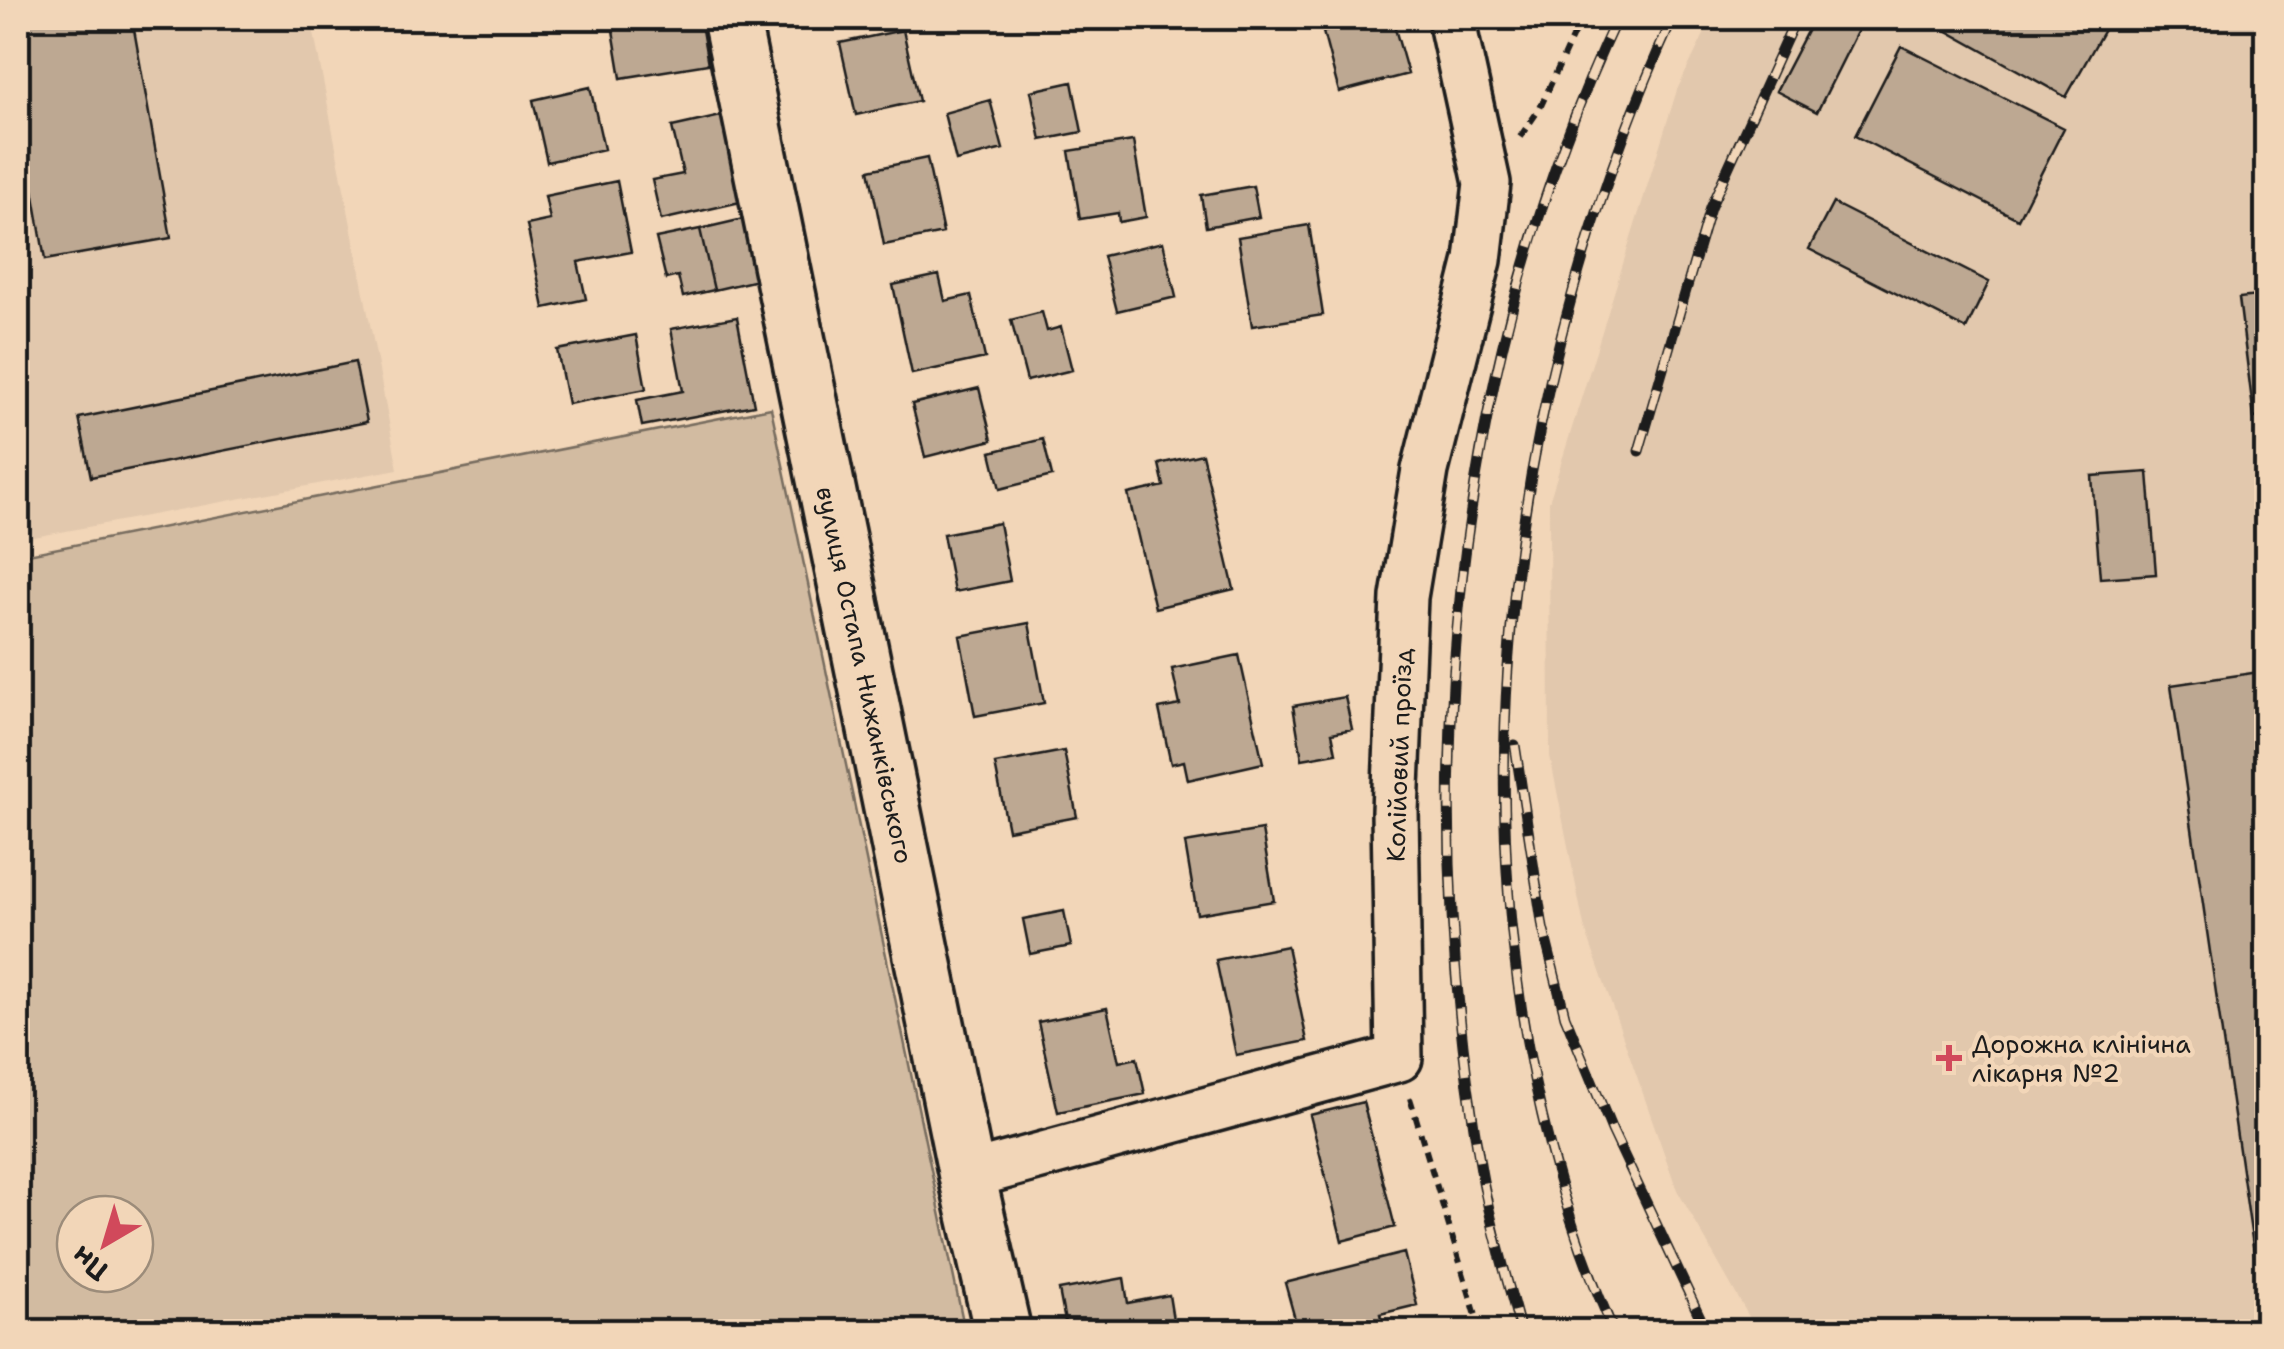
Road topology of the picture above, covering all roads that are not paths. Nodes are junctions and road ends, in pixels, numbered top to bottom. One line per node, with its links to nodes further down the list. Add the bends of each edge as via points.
1 (731, 18): 3 (street, вулиця Остапа Нижанківського)
2 (1451, 18): 3 (street, Колійовий проїзд, via 1487,183 1478,260 1425,470 1404,596 1395,810 1398,1058)
3 (967, 1176): 4 (street, вулиця Остапа Нижанківського)
4 (1003, 1332)

